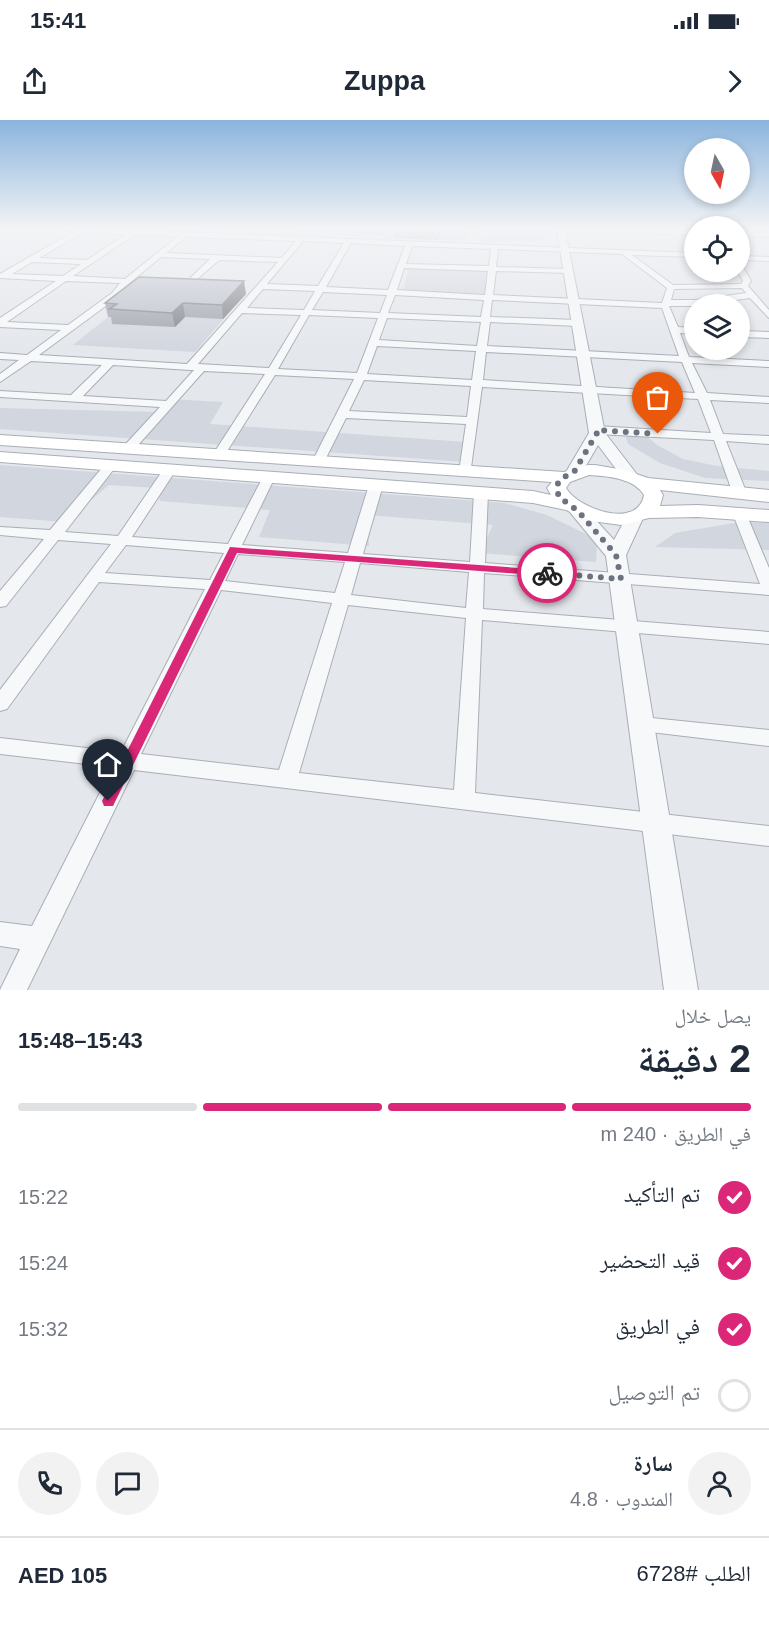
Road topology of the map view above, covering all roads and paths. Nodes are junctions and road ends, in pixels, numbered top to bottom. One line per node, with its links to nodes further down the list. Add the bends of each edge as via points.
1 (76, 271): 12 (street)
2 (142, 271): 14 (street)
3 (203, 271): 17 (street)
4 (275, 271): 20 (street)
5 (331, 271): 21 (street)
6 (399, 271): 23 (street)
7 (491, 271): 25 (street)
8 (559, 271): 9 (street)
9 (569, 271): 26 (street)
10 (649, 271): 19 (street)
11 (1, 276): 12 (street)
12 (64, 278): 14 (street); 33 (street)
13 (746, 282): 16 (street)
14 (128, 283): 35 (street)
15 (176, 286): 17 (street)
16 (744, 286): 19 (street); 24 (street)
17 (186, 287): 18 (street)
18 (198, 287)
19 (671, 287): 27 (street)
20 (259, 288): 21 (street); 22 (street); 28 (street)
21 (320, 289): 23 (street); 29 (street)
22 (245, 290)
23 (392, 293): 25 (street); 31 (street)
24 (752, 295): 27 (street); 30 (street)
25 (488, 298): 26 (street); 32 (street)
26 (573, 302): 27 (street); 34 (street)
27 (666, 304): 36 (street)
28 (240, 310): 29 (street); 51 (street)
29 (306, 313): 31 (street); 52 (street)
30 (769, 315)
31 (383, 316): 32 (street); 40 (street)
32 (485, 320): 34 (street); 41 (street)
33 (0, 323): 35 (street)
34 (578, 323): 42 (street)
35 (71, 328): 45 (street)
36 (674, 330): 37 (street); 44 (street)
37 (684, 330)
38 (750, 334): 39 (street)
39 (769, 335)
40 (373, 344): 41 (street); 53 (street)
41 (482, 348): 42 (street); 55 (street)
42 (583, 353): 46 (street); 56 (street)
43 (0, 356): 45 (street)
44 (684, 356)
45 (29, 357): 49 (street); 54 (street)
46 (684, 359)
47 (685, 360): 58 (street)
48 (702, 360): 50 (street)
49 (111, 362): 51 (street); 59 (street)
50 (769, 364)
51 (196, 367): 52 (street); 61 (street)
52 (272, 371): 53 (street); 69 (street)
53 (361, 376): 55 (street); 62 (street)
54 (0, 379)
55 (477, 384): 56 (street); 63 (street)
56 (588, 391): 58 (street); 64 (street)
57 (0, 394): 59 (street)
58 (703, 397): 60 (street); 65 (street)
59 (74, 399): 61 (street)
60 (769, 400)
61 (168, 404): 68 (street)
62 (342, 414): 63 (street); 71 (street)
63 (472, 421): 74 (street)
64 (597, 432): 65 (street); 75 (street); 77 (street, via 618,463)
65 (719, 437): 67 (street); 80 (street)
66 (0, 440): 68 (main road)
67 (769, 440)
68 (127, 450): 69 (main road)
69 (218, 456): 71 (main road)
70 (0, 457): 72 (main road)
71 (318, 462): 74 (main road)
72 (111, 465): 73 (main road); 87 (street)
73 (170, 470): 76 (main road); 88 (street)
74 (465, 472): 75 (main road)
75 (569, 475): 77 (main road, via 602,470); 82 (main road, via 558,483 557,490)
76 (269, 477): 78 (main road); 89 (street)
77 (637, 480): 80 (main road); 83 (main road, via 650,490 653,498 652,505)
78 (376, 485): 79 (main road); 90 (street)
79 (482, 493): 82 (main road, via 533,497); 92 (street)
80 (740, 494): 81 (main road)
81 (769, 496)
82 (572, 508): 83 (main road, via 607,519); 91 (street)
83 (640, 514): 84 (main road); 91 (street)
84 (740, 514): 85 (main road); 95 (street)
85 (769, 516)
86 (0, 531): 87 (street)
87 (55, 535): 88 (street); 97 (street)
88 (122, 540): 89 (street); 93 (street)
89 (233, 549): 90 (street); 94 (street)
90 (353, 558): 92 (street); 96 (street)
91 (618, 567): 92 (street); 95 (street); 99 (street)
92 (479, 568): 98 (street)
93 (94, 577): 94 (street); 101 (street)
94 (216, 585): 96 (street); 105 (street)
95 (769, 589)
96 (341, 600): 98 (street); 106 (street)
97 (0, 602)
98 (476, 614): 99 (street); 107 (street)
99 (626, 626): 100 (street); 102 (street)
100 (769, 638)
101 (0, 704)
102 (642, 724): 103 (street); 108 (street)
103 (769, 738)
104 (0, 746): 105 (street)
105 (128, 762): 106 (street); 111 (street)
106 (286, 779): 107 (street)
107 (464, 799): 108 (street)
108 (656, 823): 109 (street); 113 (street)
109 (769, 836)
110 (0, 934): 111 (street)
111 (40, 939): 112 (street)
112 (13, 990)
113 (681, 990)

